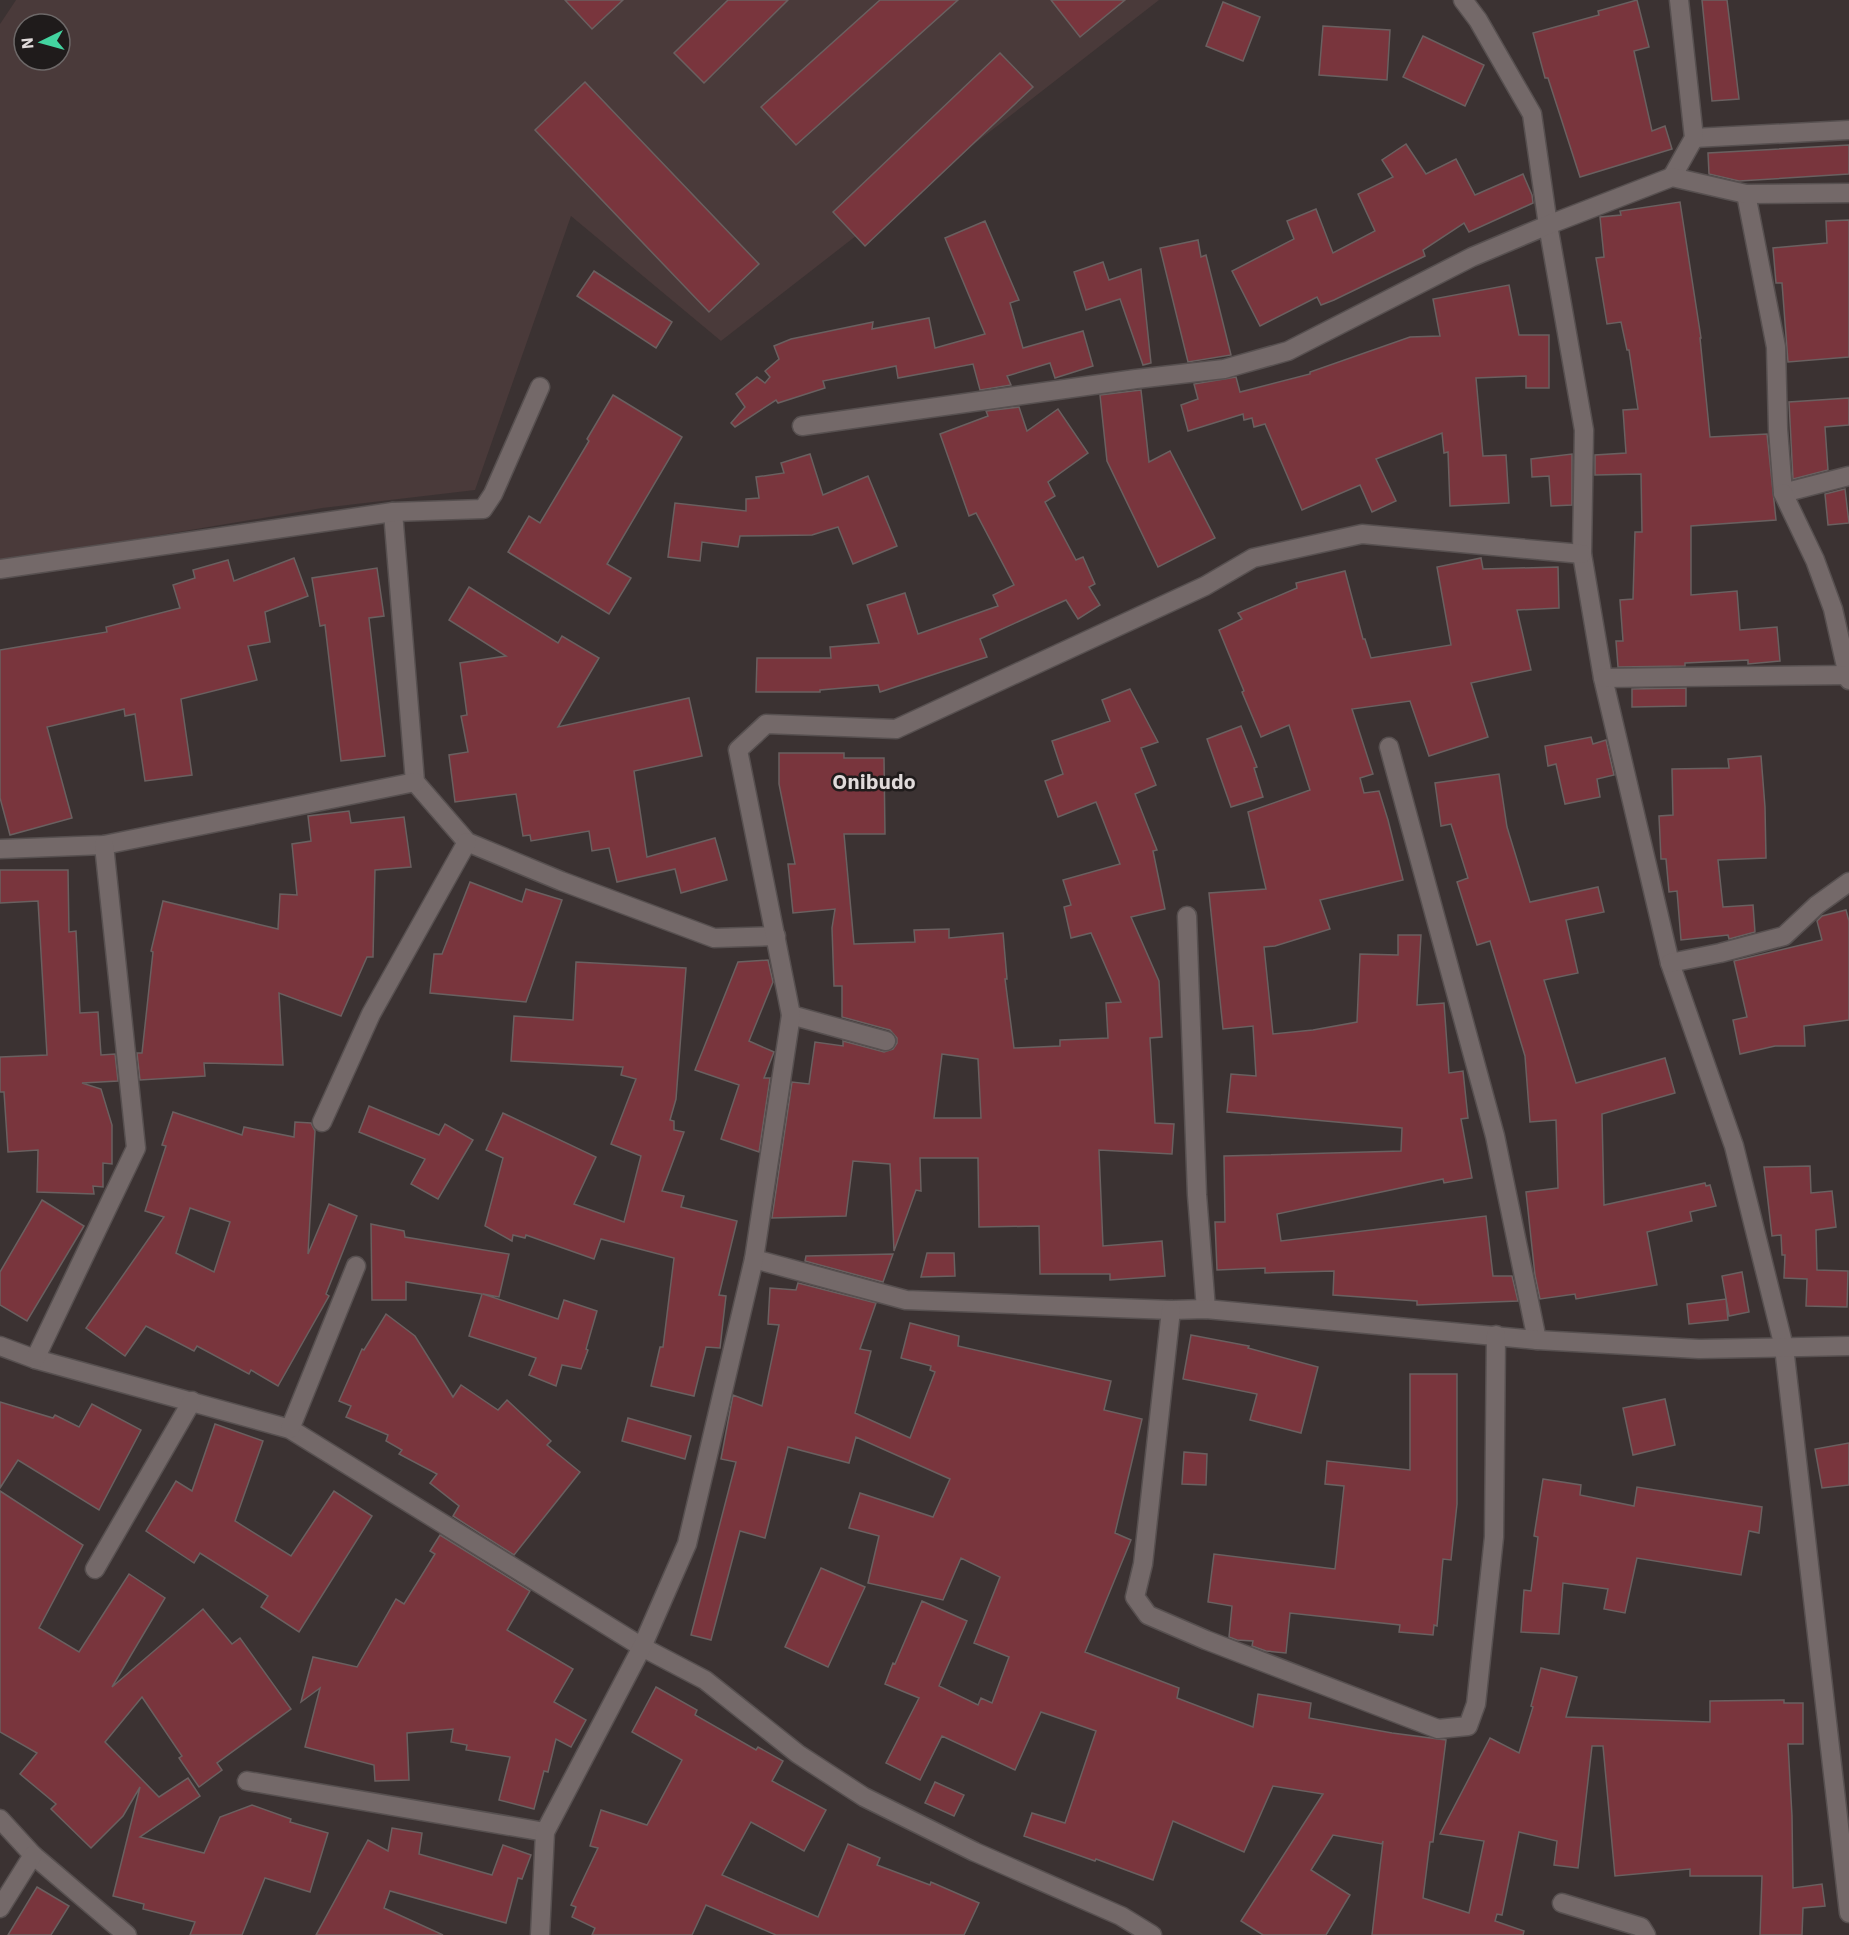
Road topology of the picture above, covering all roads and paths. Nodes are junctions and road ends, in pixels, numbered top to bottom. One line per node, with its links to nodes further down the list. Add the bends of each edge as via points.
1 (1463, 0): 8 (street, via 1532,114)
2 (1679, 0): 4 (street)
3 (1849, 130): 4 (street)
4 (1694, 138): 5 (street)
5 (1672, 177): 7 (street); 8 (street)
6 (1849, 193): 7 (street)
7 (1746, 194): 12 (street, via 1776,347)
8 (1548, 225): 10 (street, via 1472,257 1288,351 1224,369); 14 (street, via 1584,430)
9 (540, 387): 13 (street, via 483,509)
10 (802, 426)
11 (1849, 476): 12 (street)
12 (1783, 493): 16 (street, via 1833,609)
13 (393, 512): 15 (street); 19 (street)
14 (1582, 554): 17 (street); 25 (street, via 1362,534 1253,558 1205,586 896,729 766,724 738,750)
15 (0, 568)
16 (1849, 676): 17 (street)
17 (1603, 678): 26 (street)
18 (1389, 747): 35 (street, via 1495,1136)
19 (415, 782): 20 (street); 21 (street)
20 (467, 842): 25 (street, via 714,938); 29 (street, via 371,1014)
21 (104, 846): 22 (street); 39 (street, via 136,1148)
22 (0, 849)
23 (1849, 882): 26 (street, via 1784,936)
24 (1187, 916): 32 (street, via 1197,1196)
25 (776, 936): 27 (street)
26 (1670, 963): 38 (street, via 1734,1146)
27 (791, 1015): 28 (street); 30 (street)
28 (886, 1041)
29 (322, 1122)
30 (754, 1259): 33 (street, via 906,1300); 43 (street, via 687,1544)
31 (356, 1266): 41 (street)
32 (1206, 1309): 33 (street); 34 (street)
33 (1171, 1310): 34 (street, via 1143,1564 1135,1598 1148,1615 1438,1729 1468,1726 1476,1704 1494,1537)
34 (1496, 1335): 35 (street)
35 (1537, 1340): 38 (street, via 1699,1349)
36 (0, 1346): 39 (street)
37 (1849, 1346): 38 (street)
38 (1784, 1347): 50 (street)
39 (35, 1359): 40 (street)
40 (192, 1401): 41 (street); 42 (street)
41 (290, 1429): 43 (street)
42 (94, 1569)
43 (642, 1647): 46 (street); 53 (street, via 705,1680 798,1754 864,1797 975,1852 1121,1916)
44 (247, 1781): 46 (street)
45 (0, 1819): 47 (street)
46 (545, 1832): 52 (street)
47 (33, 1855): 49 (street); 51 (street)
48 (1562, 1903): 54 (street, via 1641,1927)
49 (0, 1908)
50 (1849, 1913)
51 (127, 1935)
52 (540, 1935)
53 (1152, 1935)
54 (1646, 1935)

